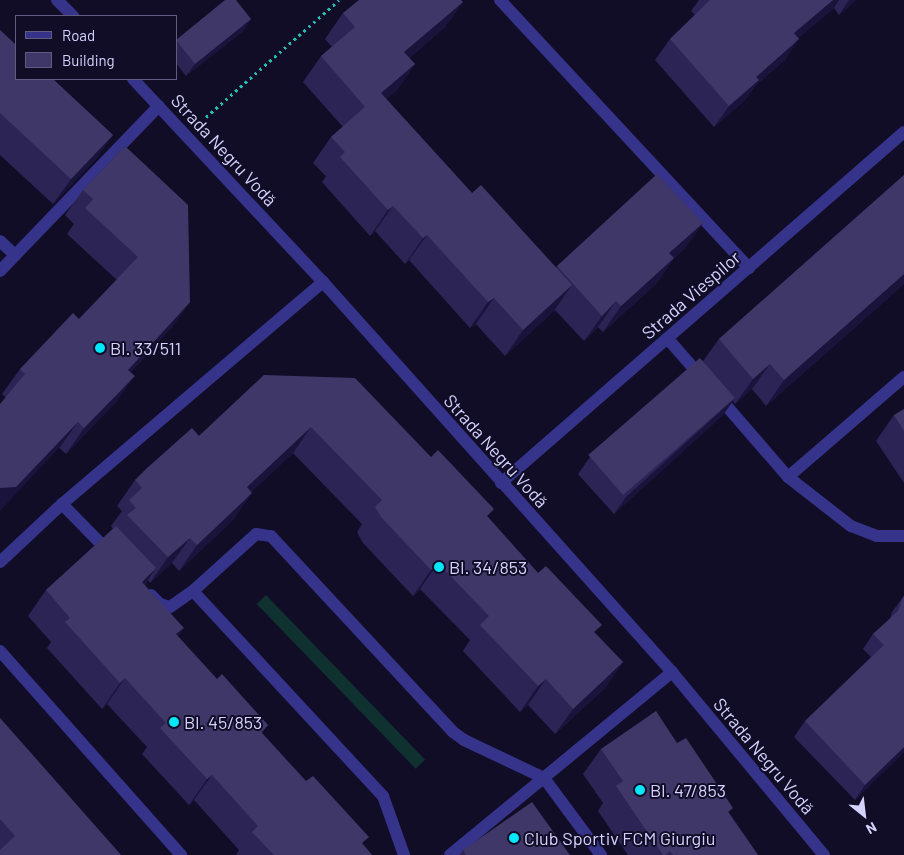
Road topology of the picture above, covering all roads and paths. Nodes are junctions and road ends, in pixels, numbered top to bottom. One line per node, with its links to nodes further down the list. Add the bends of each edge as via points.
1 (57, 0): 4 (street)
2 (339, 0): 8 (path)
3 (500, 0): 11 (street)
4 (72, 15)
5 (134, 80): 6 (street, Strada Negru Vodă)
6 (159, 106): 8 (street, Strada Negru Vodă); 10 (street)
7 (904, 132): 11 (street, Strada Viespilor)
8 (186, 134): 13 (street, Strada Negru Vodă)
9 (0, 241): 10 (street)
10 (15, 255): 12 (street)
11 (749, 268): 14 (street, Strada Viespilor)
12 (0, 271)
13 (323, 282): 17 (street, Strada Negru Vodă); 18 (street)
14 (668, 339): 16 (street); 17 (street, Strada Viespilor)
15 (904, 377): 16 (street)
16 (788, 477): 19 (street, via 851,526 877,536)
17 (501, 483): 25 (street, Strada Negru Vodă)
18 (62, 504): 20 (street); 21 (street)
19 (904, 536)
20 (0, 562)
21 (121, 564)
22 (141, 584): 23 (street, via 160,604 170,608)
23 (193, 591): 26 (street, via 256,534 265,532 453,732); 28 (street, via 383,796)
24 (0, 651): 27 (street)
25 (672, 672): 26 (street); 31 (street, Strada Negru Vodă)
26 (544, 778): 29 (street); 30 (street)
27 (181, 855)
28 (404, 855)
29 (450, 855)
30 (601, 855)
31 (824, 855)

